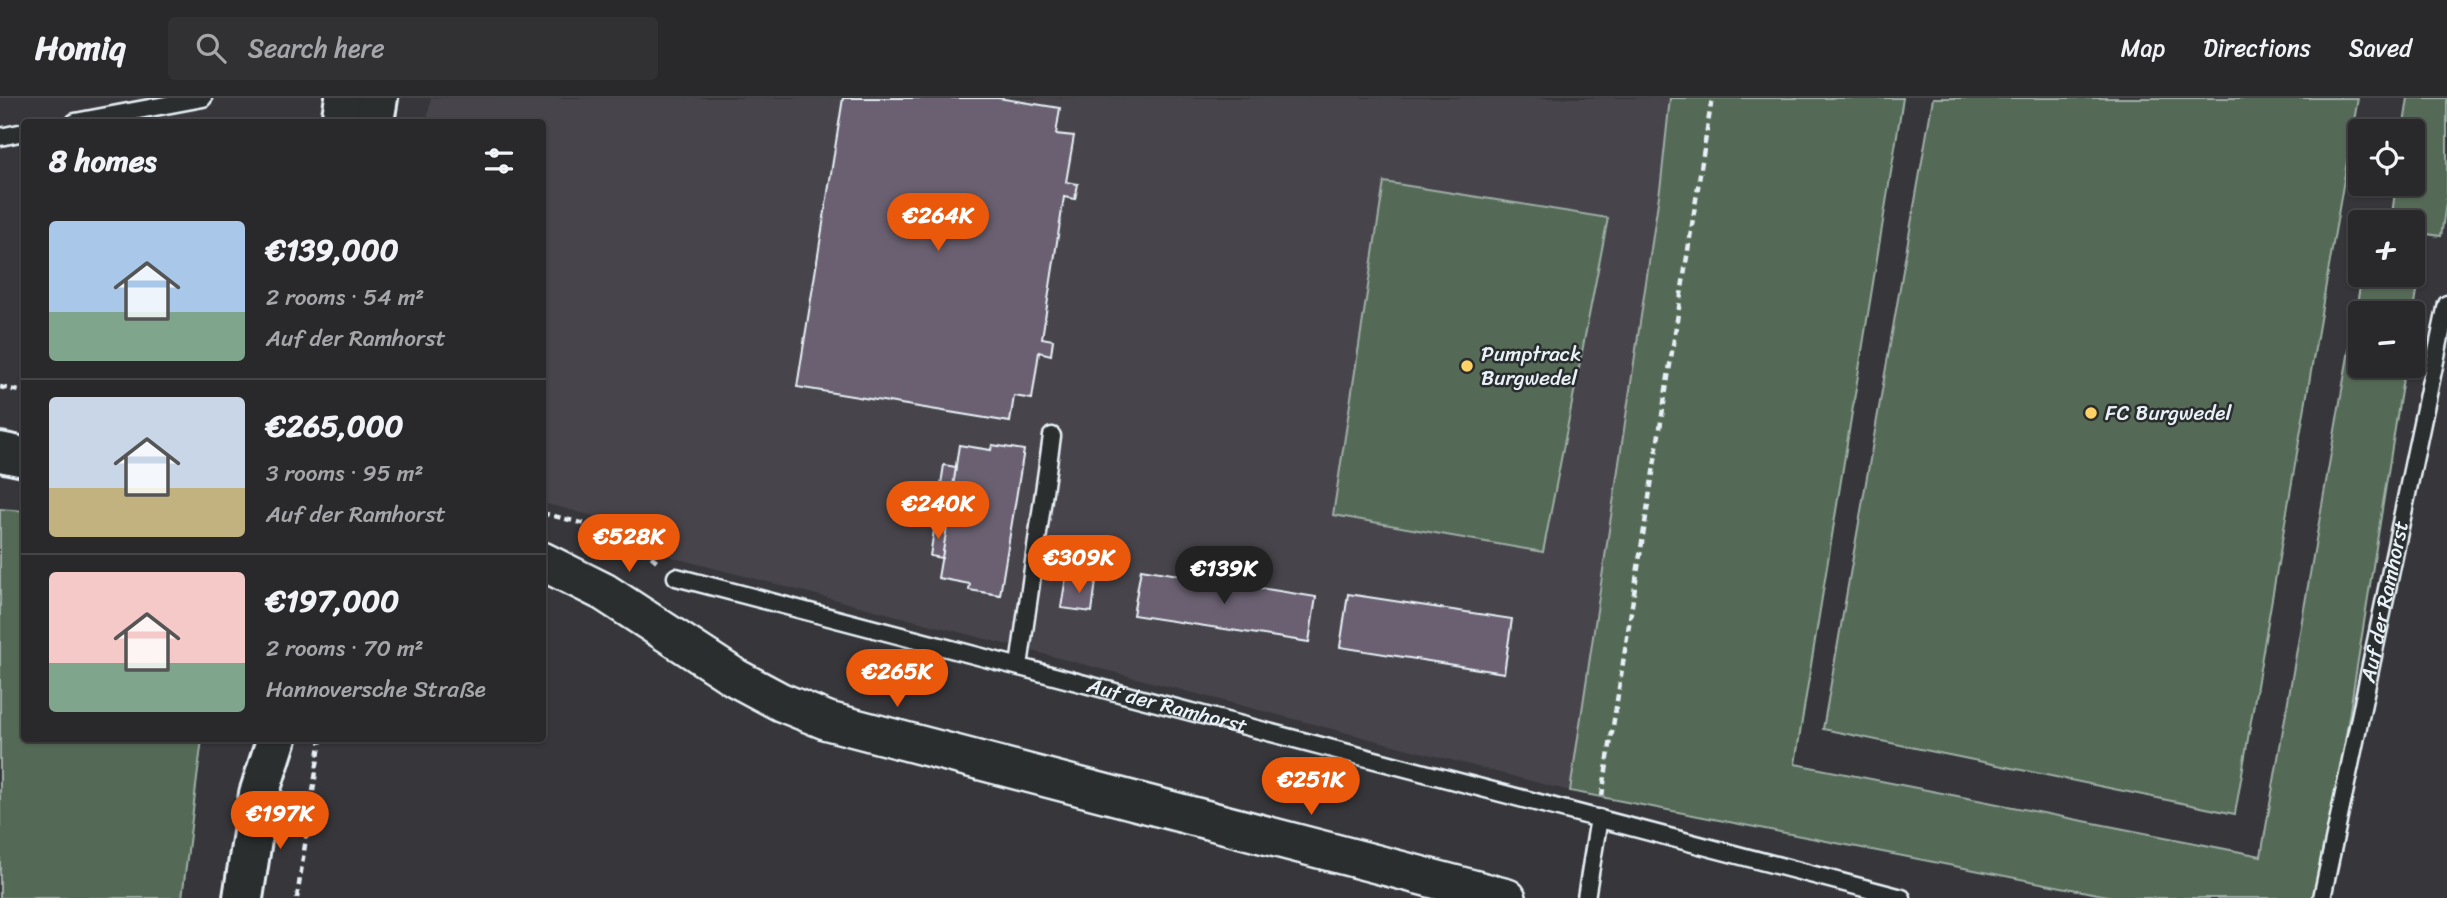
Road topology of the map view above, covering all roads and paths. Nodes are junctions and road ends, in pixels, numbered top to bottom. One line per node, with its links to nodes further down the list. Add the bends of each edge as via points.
1 (203, 98): 5 (lane)
2 (345, 98): 6 (main road)
3 (378, 98): 7 (main road)
4 (1712, 98): 24 (path)
5 (91, 119)
6 (342, 119)
7 (374, 119)
8 (21, 133): 9 (lane)
9 (0, 137)
10 (2447, 304): 30 (lane, Auf der Ramhorst)
11 (0, 387): 12 (path)
12 (21, 391)
13 (1052, 436): 19 (lane)
14 (0, 452): 15 (main road)
15 (21, 456)
16 (546, 514): 18 (path, via 625,534)
17 (546, 563): 27 (street, via 604,592 736,678 828,720)
18 (676, 577): 19 (lane, Auf der Ramhorst)
19 (1019, 666): 24 (lane, Auf der Ramhorst)
20 (249, 742): 23 (main road)
21 (276, 742): 23 (main road)
22 (320, 742): 26 (path)
23 (259, 794): 25 (main road)
24 (1599, 818): 28 (lane); 29 (lane, Auf der Ramhorst)
25 (243, 898)
26 (297, 898)
27 (1507, 898)
28 (1586, 898)
29 (1902, 898)
30 (2322, 898)

